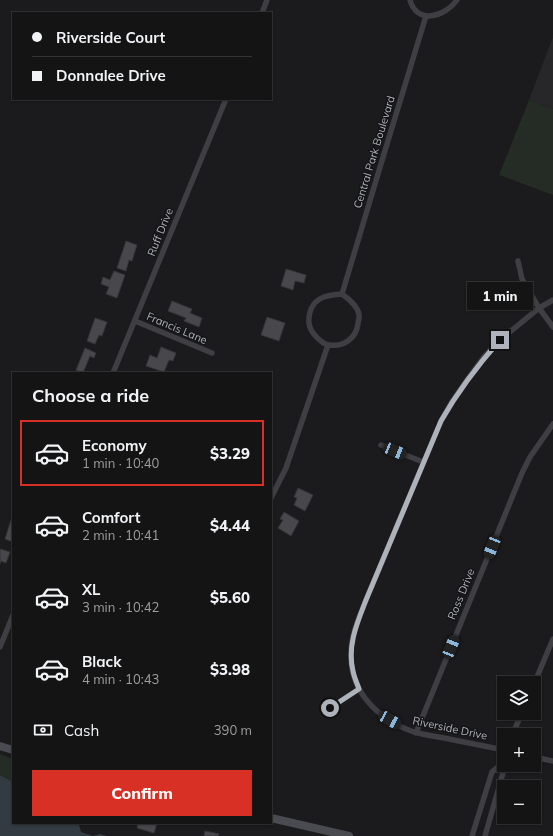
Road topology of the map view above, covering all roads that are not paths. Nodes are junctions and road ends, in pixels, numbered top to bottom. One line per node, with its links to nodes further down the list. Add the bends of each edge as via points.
1 (267, 0): 4 (street)
2 (410, 0): 5 (street, via 417,11)
3 (457, 0): 5 (street, via 441,14)
4 (262, 12)
5 (426, 16): 8 (street, Central Park Boulevard)
6 (226, 100): 11 (street, Ruff Drive)
7 (518, 261): 10 (street, via 522,279)
8 (342, 294): 13 (street, via 353,303 359,315 357,330 346,342); 13 (street, via 320,298 309,317 312,331)
9 (553, 300): 10 (street, Riverside Drive)
10 (539, 308): 12 (street); 18 (street, Riverside Drive, via 500,340 483,358 451,403)
11 (135, 321): 14 (street, Francis Lane); 15 (street, Ruff Drive)
12 (553, 326)
13 (328, 346): 19 (street, via 286,468)
14 (212, 353)
15 (113, 372)
16 (553, 424): 26 (street, Ross Drive, via 522,473)
17 (381, 445): 18 (street)
18 (423, 462): 24 (street, Riverside Drive, via 356,627 351,659)
19 (272, 496)
20 (12, 617): 22 (street)
21 (553, 638): 23 (street)
22 (0, 647)
23 (537, 676)
24 (359, 689): 25 (street); 26 (street, Riverside Drive, via 378,712 401,727)
25 (330, 708)
26 (416, 733): 28 (street, Riverside Drive)
27 (0, 746): 29 (street)
28 (497, 749)
29 (12, 750)
30 (541, 758): 31 (street)
31 (553, 761)
32 (497, 767): 36 (street, via 492,772)
33 (503, 772): 37 (street)
34 (272, 818): 35 (street)
35 (348, 836)
36 (472, 836)
37 (485, 836)

